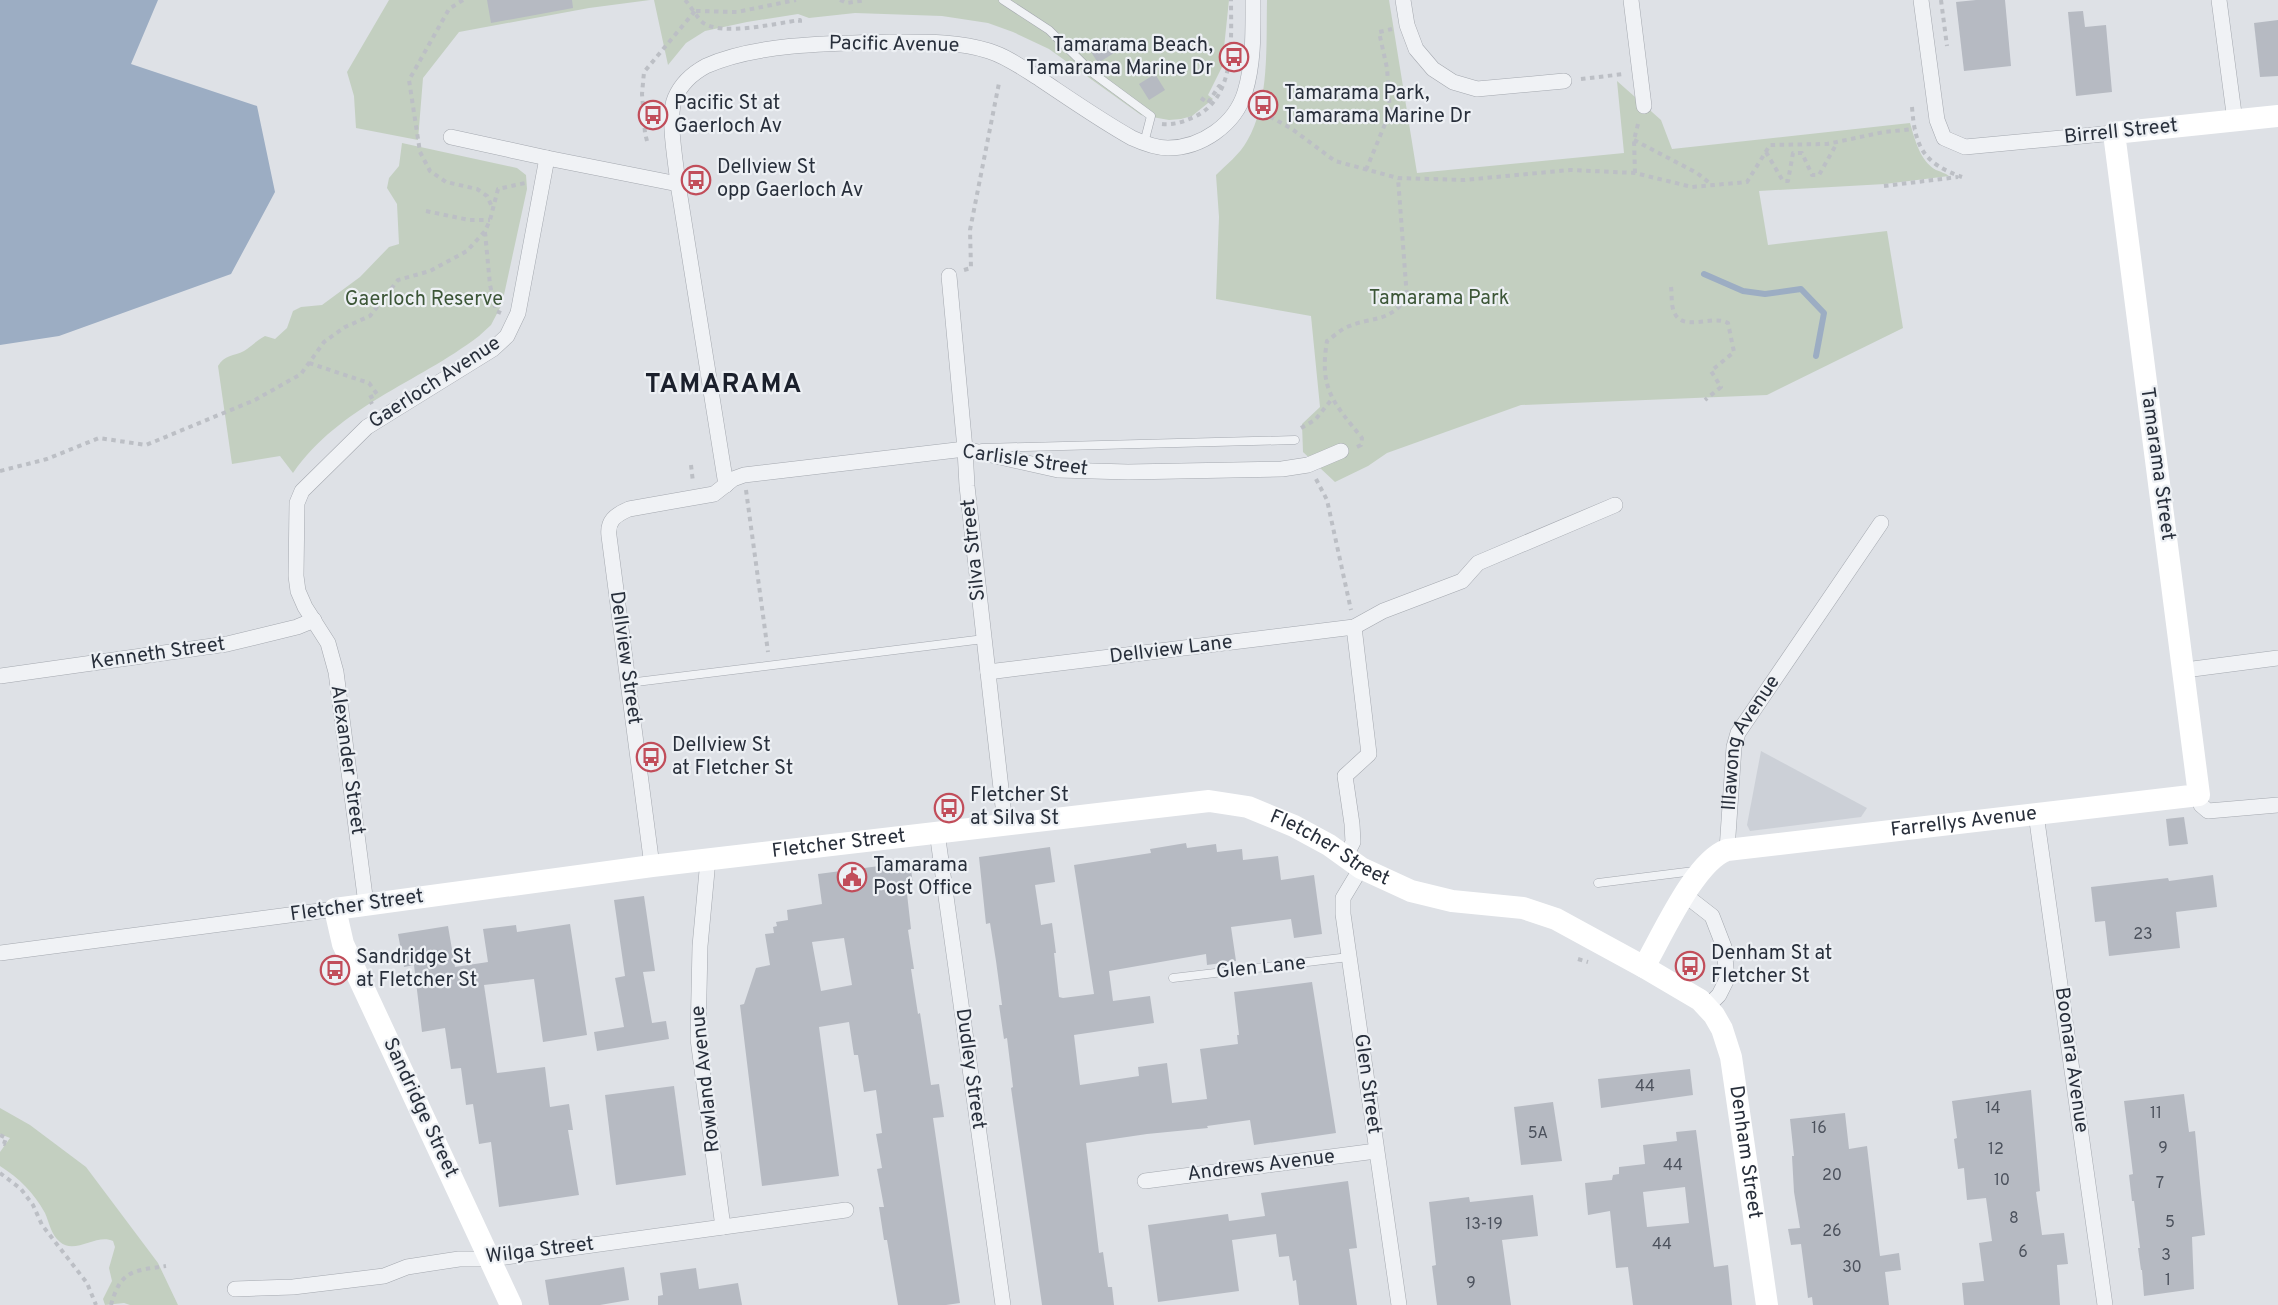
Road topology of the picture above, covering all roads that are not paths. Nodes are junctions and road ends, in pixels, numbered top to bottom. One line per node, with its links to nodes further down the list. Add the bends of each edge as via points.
1 (1003, 0): 13 (lane, via 1049,30 1094,74 1151,116)
2 (1252, 0): 13 (street, Pacific Avenue, via 1252,59 1242,100 1227,121 1190,145 1167,148)
3 (1403, 0): 7 (street, via 1416,49 1433,69 1453,82 1478,89)
4 (1631, 0): 8 (street)
5 (1921, 0): 11 (street, Birrell Street, via 1944,138 1965,147)
6 (2219, 0): 10 (street)
7 (1564, 81)
8 (1644, 106)
9 (2278, 116): 10 (street, Birrell Street)
10 (2235, 121): 11 (street, Birrell Street)
11 (2114, 133): 28 (street, Tamarama Street)
12 (451, 137): 14 (street)
13 (1144, 143): 15 (street, Pacific Avenue, via 1016,64 982,49 933,42 797,46 732,57 705,67 684,83 672,114)
14 (548, 158): 15 (street); 24 (street, Gaerloch Avenue, via 518,313 507,336 493,349 367,427 302,491 297,503 296,576 301,600)
15 (678, 184): 20 (street)
16 (949, 276): 18 (street, Silva Street)
17 (1295, 440): 18 (lane)
18 (965, 449): 19 (street, Carlisle Street, via 1058,470 1128,472 1282,469 1308,465); 20 (street, Carlisle Street, via 744,475); 26 (street, Silva Street)
19 (1341, 451)
20 (726, 485): 22 (street, Carlisle Street, via 714,494 628,510)
21 (1615, 505): 25 (street, via 1478,563 1462,581 1383,611)
22 (610, 522): 31 (street, Dellview Street)
23 (1881, 523): 37 (street, Illawong Avenue, via 1738,733)
24 (314, 620): 30 (street, Kenneth Street, via 227,644); 44 (street, Alexander Street, via 328,643 336,672)
25 (1354, 627): 29 (street, Dellview Lane); 39 (street, Glen Street, via 1369,754 1345,776)
26 (984, 639): 29 (street, Silva Street); 31 (lane)
27 (2278, 658): 28 (street)
28 (2184, 670): 32 (street, Tamarama Street)
29 (988, 672): 35 (street, Silva Street)
30 (0, 676)
31 (628, 683): 40 (street, Dellview Street)
32 (2199, 795): 33 (street, via 2201,805 2208,811); 34 (street, Farrellys Avenue)
33 (2278, 805)
34 (2036, 814): 37 (street, Farrellys Avenue); 61 (street, Boonara Avenue)
35 (1005, 824): 36 (street, Fletcher Street); 39 (street, Fletcher Street, via 1190,802 1226,802 1294,826)
36 (937, 832): 38 (street, Fletcher Street); 58 (street, Dudley Street)
37 (1727, 850): 41 (street, via 1717,853)
38 (708, 860): 40 (street, Fletcher Street); 54 (street, Rowland Avenue, via 700,946 698,1039)
39 (1354, 862): 47 (street, Glen Street, via 1343,898); 48 (street, Fletcher Street, via 1398,887 1431,898 1508,905 1540,913)
40 (652, 866): 44 (street, Fletcher Street)
41 (1700, 870): 42 (lane); 43 (street)
42 (1598, 883)
43 (1685, 895): 48 (street); 50 (street, via 1712,915 1724,947 1727,979)
44 (366, 904): 45 (street, Fletcher Street)
45 (335, 909): 46 (street, Fletcher Street); 55 (street, Sandridge Street, via 344,944)
46 (0, 953)
47 (1349, 957): 49 (lane, Glen Lane); 51 (street, Glen Street)
48 (1644, 967): 50 (street, Denham Street)
49 (1173, 978)
50 (1707, 1007): 60 (street, Denham Street, via 1722,1029 1731,1057)
51 (1376, 1151): 52 (street, Andrews Avenue); 59 (street, Glen Street)
52 (1145, 1181)
53 (846, 1210): 54 (street, Wilga Street)
54 (723, 1227): 55 (street, Wilga Street)
55 (491, 1259): 56 (street, Wilga Street, via 459,1259 407,1267 384,1276 293,1287); 57 (street, Sandridge Street)
56 (235, 1289)
57 (511, 1305)
58 (1003, 1305)
59 (1399, 1305)
60 (1767, 1305)
61 (2106, 1305)

